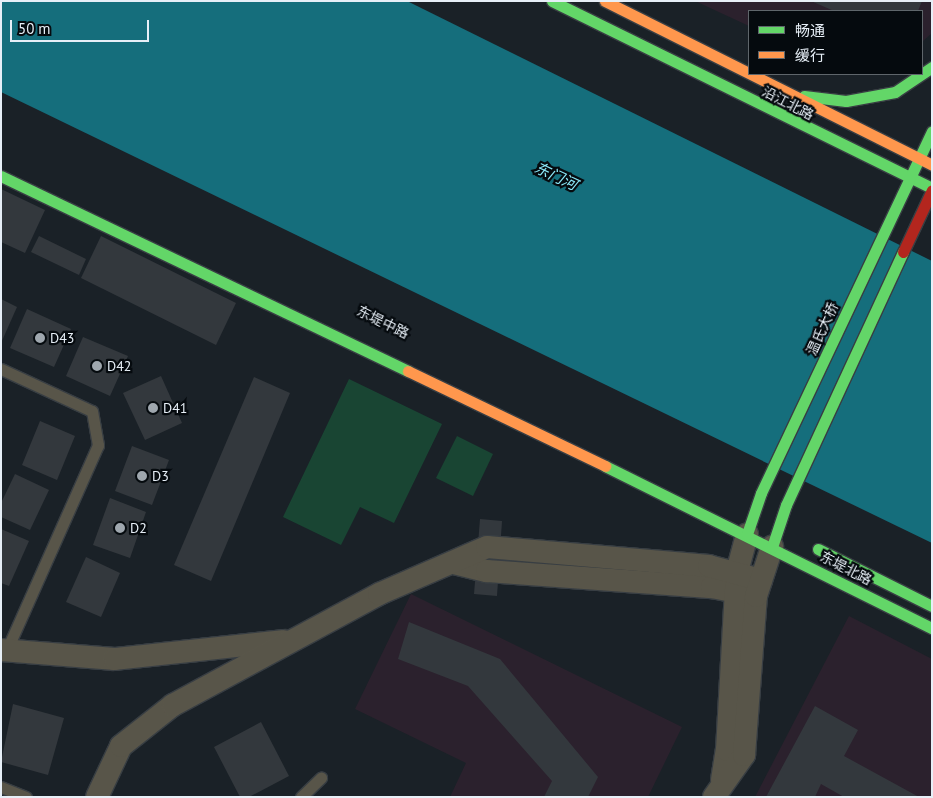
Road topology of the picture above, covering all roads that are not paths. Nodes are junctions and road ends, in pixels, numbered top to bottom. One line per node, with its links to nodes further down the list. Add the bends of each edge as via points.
1 (552, 1): 11 (main road, 沿江北路)
2 (605, 1): 4 (main road, 沿江北路)
3 (748, 75): 6 (main road, 沿江北路)
4 (748, 75)
5 (920, 75): 6 (main road, via 895,92 846,101)
6 (785, 94): 8 (main road, 沿江北路)
7 (932, 131): 8 (main road, 温氏大桥)
8 (918, 159): 9 (main road, 沿江北路); 11 (main road, 温氏大桥)
9 (932, 165)
10 (1, 176): 17 (main road)
11 (910, 178): 12 (main road, 沿江北路); 17 (main road, 温氏大桥, via 761,493)
12 (932, 189): 14 (main road)
13 (923, 235): 14 (main road)
14 (905, 243): 19 (main road, via 786,505)
15 (1, 369): 25 (lane, via 92,411 98,445)
16 (738, 509): 17 (main road)
17 (750, 525): 19 (main road, 东堤北路); 19 (main road, 东堤北路); 21 (street)
18 (794, 537): 19 (main road, 东堤北路)
19 (775, 538): 21 (street); 23 (main road, 东堤北路)
20 (809, 545): 22 (main road, 东堤北路)
21 (748, 585): 24 (street, via 487,571 454,563 379,594); 28 (street, via 744,755)
22 (932, 606)
23 (932, 628)
24 (294, 640): 25 (street, via 115,659); 30 (street, via 173,705 121,746)
25 (4, 651)
26 (321, 778): 31 (lane)
27 (1, 787): 29 (lane)
28 (718, 789)
29 (26, 797)
30 (97, 797)
31 (300, 797)

